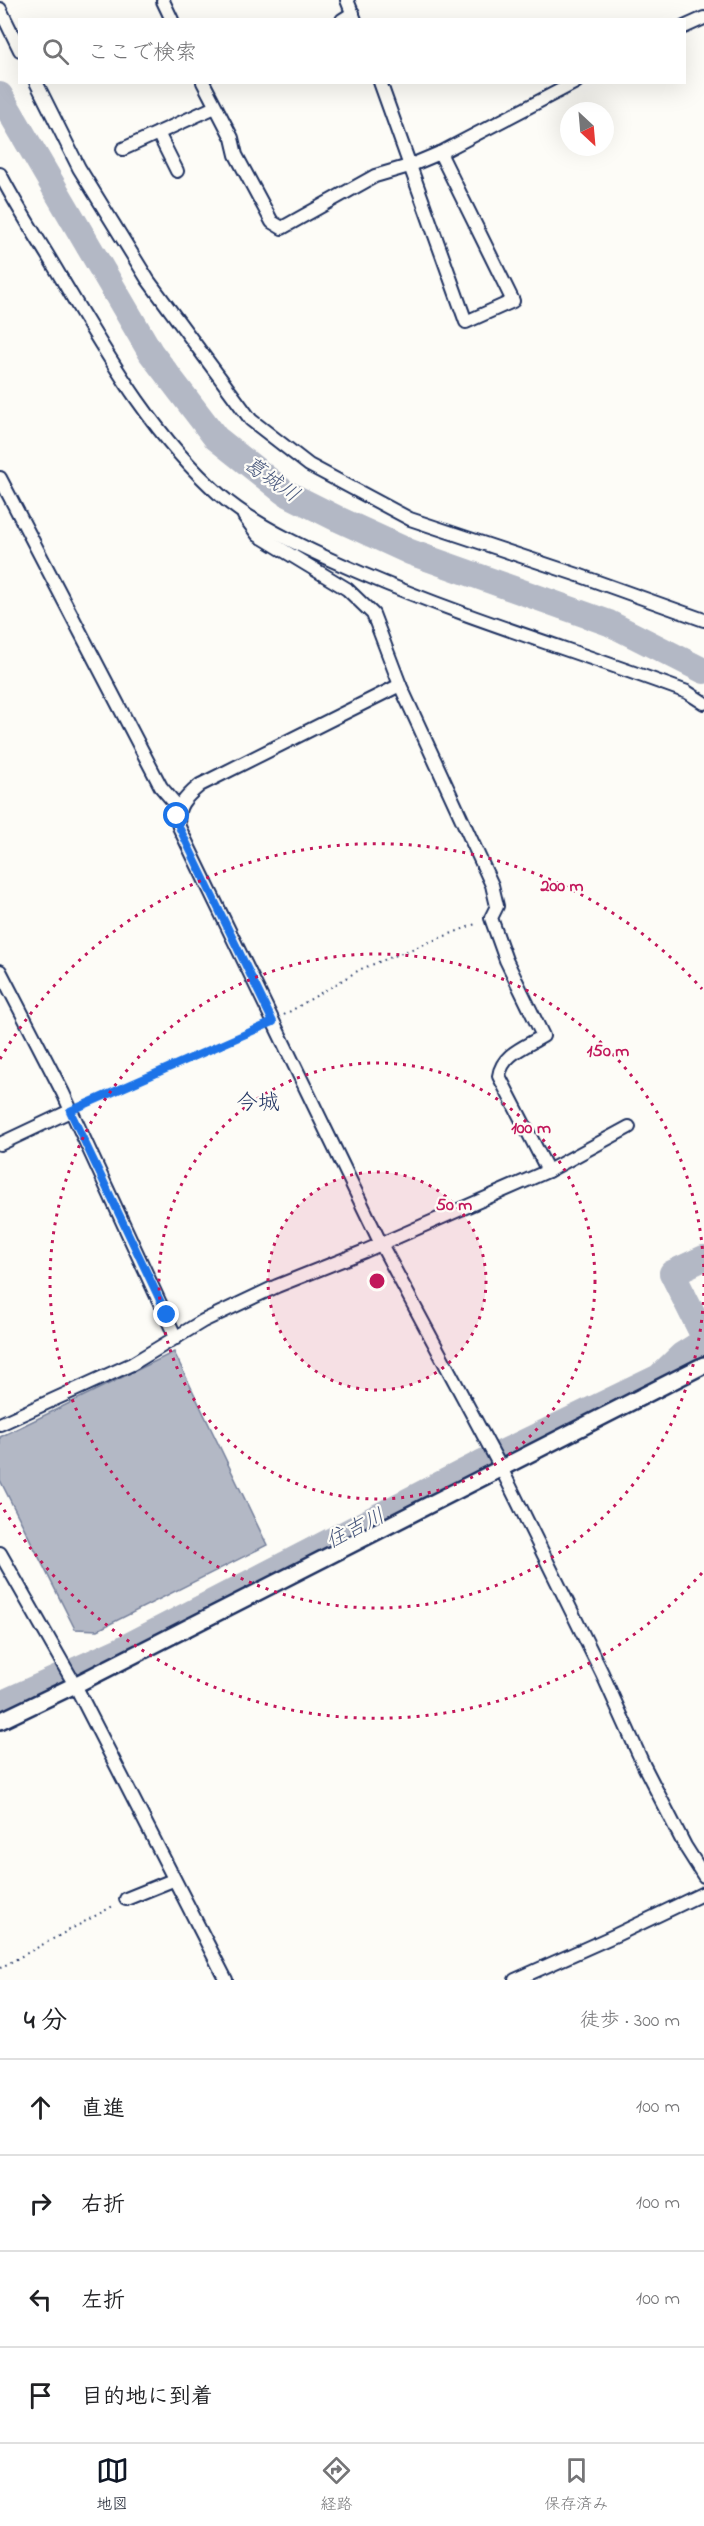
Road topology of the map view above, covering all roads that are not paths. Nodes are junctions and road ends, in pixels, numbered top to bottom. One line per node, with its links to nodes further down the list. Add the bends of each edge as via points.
1 (347, 0): 4 (street)
2 (163, 2): 5 (street)
3 (0, 9): 8 (street)
4 (350, 17)
5 (171, 18)
6 (704, 18): 7 (street)
7 (686, 26)
8 (18, 46)
9 (37, 84): 22 (street, via 80,168 148,280 250,420 309,465 410,519)
10 (204, 84): 13 (street)
11 (381, 84): 17 (street)
12 (572, 84): 16 (street)
13 (215, 107): 14 (street); 17 (street, via 272,222 282,228 375,176)
14 (158, 133): 15 (street); 18 (street)
15 (123, 149)
16 (440, 153): 17 (street); 17 (street, via 513,301 466,322)
17 (409, 166)
18 (177, 171)
19 (0, 174): 21 (street, via 142,408 179,454 220,496)
20 (0, 478): 25 (street, via 161,787)
21 (241, 511): 23 (street, via 258,535 347,589 373,614); 24 (street, via 332,561 415,597 687,692)
22 (704, 620)
23 (400, 686): 25 (street, via 201,785); 30 (street, via 492,885 497,906 491,918 506,960 543,1036 508,1057 499,1076)
24 (704, 702)
25 (179, 808): 31 (street, via 179,827)
26 (0, 971): 27 (street)
27 (70, 1111): 29 (street); 32 (street)
28 (629, 1127): 30 (street)
29 (0, 1144)
30 (548, 1171): 31 (street)
31 (381, 1244): 32 (street, via 277,1286); 35 (street)
32 (176, 1338): 34 (street, via 132,1364)
33 (704, 1365): 35 (street)
34 (0, 1424)
35 (497, 1461): 37 (street); 39 (street, via 644,1766)
36 (0, 1553): 37 (street)
37 (70, 1677): 38 (street); 40 (street)
38 (0, 1721)
39 (704, 1876)
40 (173, 1880): 42 (street); 43 (street)
41 (704, 1893): 44 (street)
42 (126, 1899)
43 (226, 1980)
44 (515, 1980)

